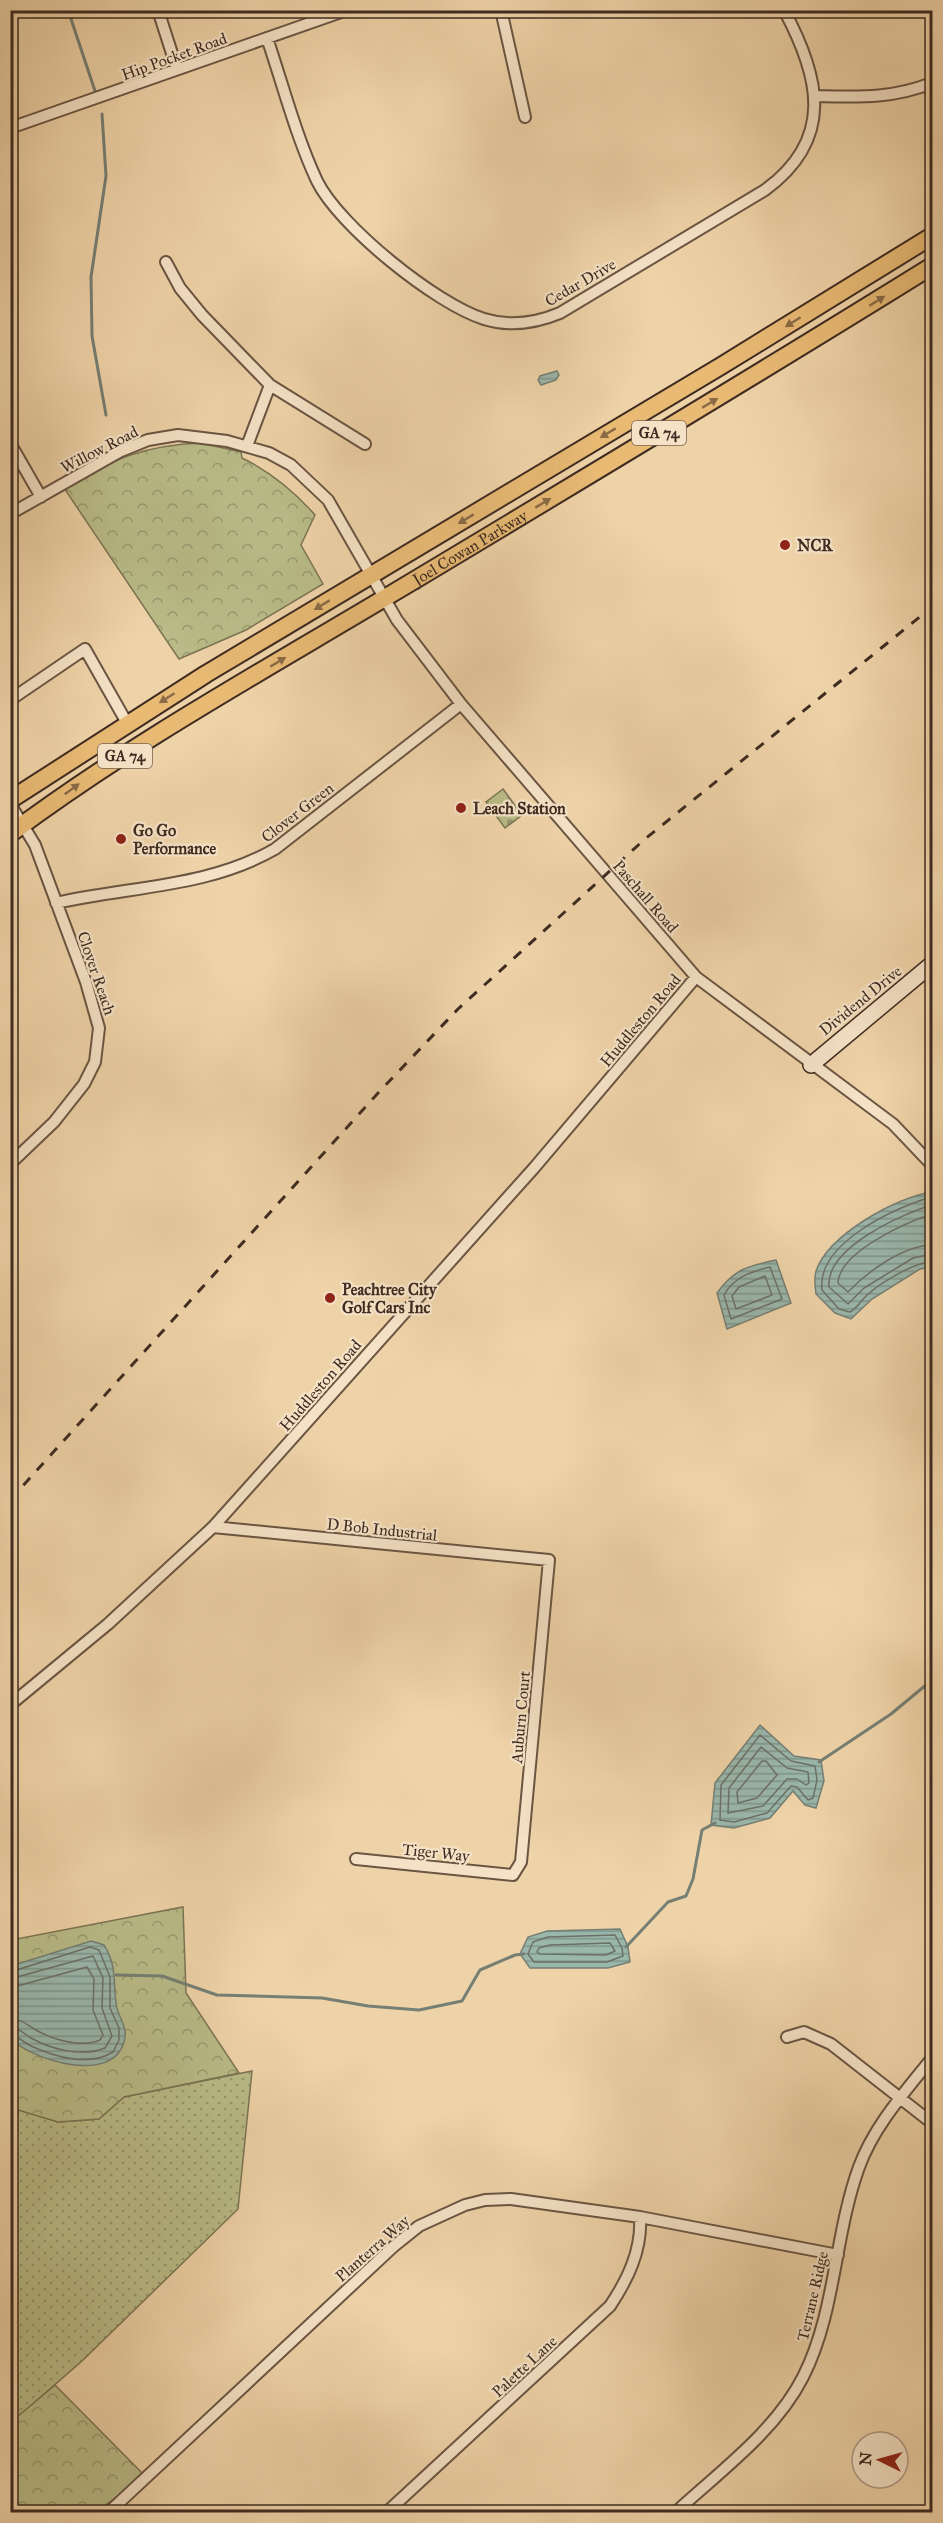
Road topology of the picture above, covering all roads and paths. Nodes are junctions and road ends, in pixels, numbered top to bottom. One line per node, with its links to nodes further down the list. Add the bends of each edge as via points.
1 (158, 10): 6 (street)
2 (347, 10): 5 (street, Hip Pocket Road)
3 (501, 10): 9 (street)
4 (784, 10): 8 (street, Cedar Drive, via 802,43 812,71)
5 (267, 38): 6 (street, Hip Pocket Road); 8 (street, Cedar Drive, via 318,182 348,223 439,295 468,313 503,323 544,320 560,313 772,185 791,167 808,141)
6 (177, 69): 10 (street, Hip Pocket Road)
7 (933, 82): 8 (street, via 890,96)
8 (815, 96)
9 (525, 117)
10 (10, 128)
11 (933, 236): 20 (main road, Joel Cowan Parkway / GA 74, one-way to 20)
12 (166, 262): 14 (street, via 180,288 202,315)
13 (933, 266): 21 (main road, Joel Cowan Parkway / GA 74, one-way to 13)
14 (270, 386): 16 (street); 17 (street)
15 (10, 443): 18 (street)
16 (365, 444)
17 (247, 446): 18 (street, Willow Road, via 178,435 148,440); 20 (street, Willow Road, via 291,465 316,486)
18 (41, 496): 19 (street, Willow Road)
19 (10, 514)
20 (372, 576): 21 (street, Willow Road); 24 (main road, Joel Cowan Parkway / GA 74, one-way to 24)
21 (385, 598): 23 (street, Paschall Road, via 397,620); 26 (main road, Joel Cowan Parkway / GA 74, one-way to 21, via 81,783)
22 (10, 700): 24 (street, via 85,649)
23 (461, 704): 28 (street, Clover Green, via 275,849 253,861 213,876); 30 (street, Paschall Road)
24 (127, 723): 25 (main road, Joel Cowan Parkway / GA 74)
25 (10, 802): 26 (street, Clover Reach)
26 (25, 824): 27 (main road, Joel Cowan Parkway / GA 74); 28 (street, Clover Reach)
27 (10, 834)
28 (56, 903): 32 (street, Clover Reach, via 97,1014 98,1047 95,1062 69,1106)
29 (933, 964): 31 (street, Dividend Drive)
30 (696, 977): 31 (street, Paschall Road); 34 (street, Huddleston Road, via 541,1160)
31 (811, 1065): 33 (street, Paschall Road, via 893,1124)
32 (10, 1164)
33 (933, 1165)
34 (213, 1527): 35 (street, D Bob Industrial); 36 (street, Huddleston Road, via 101,1630)
35 (549, 1560): 38 (street, Auburn Court, via 522,1851)
36 (10, 1705)
37 (356, 1859): 38 (street, Tiger Way)
38 (513, 1875)
39 (787, 2037): 41 (street, via 804,2032 831,2044)
40 (933, 2058): 41 (street, Terrane Ridge)
41 (901, 2096): 42 (street); 44 (street, Terrane Ridge, via 860,2166)
42 (933, 2123)
43 (640, 2217): 44 (street, Planterra Way); 45 (street, Planterra Way, via 511,2199 465,2205 431,2219 394,2246); 46 (street, Palette Lane, via 639,2242 630,2274 610,2306)
44 (838, 2254): 47 (street, Terrane Ridge, via 824,2324 802,2380 778,2415)
45 (109, 2512)
46 (387, 2512)
47 (675, 2512)

